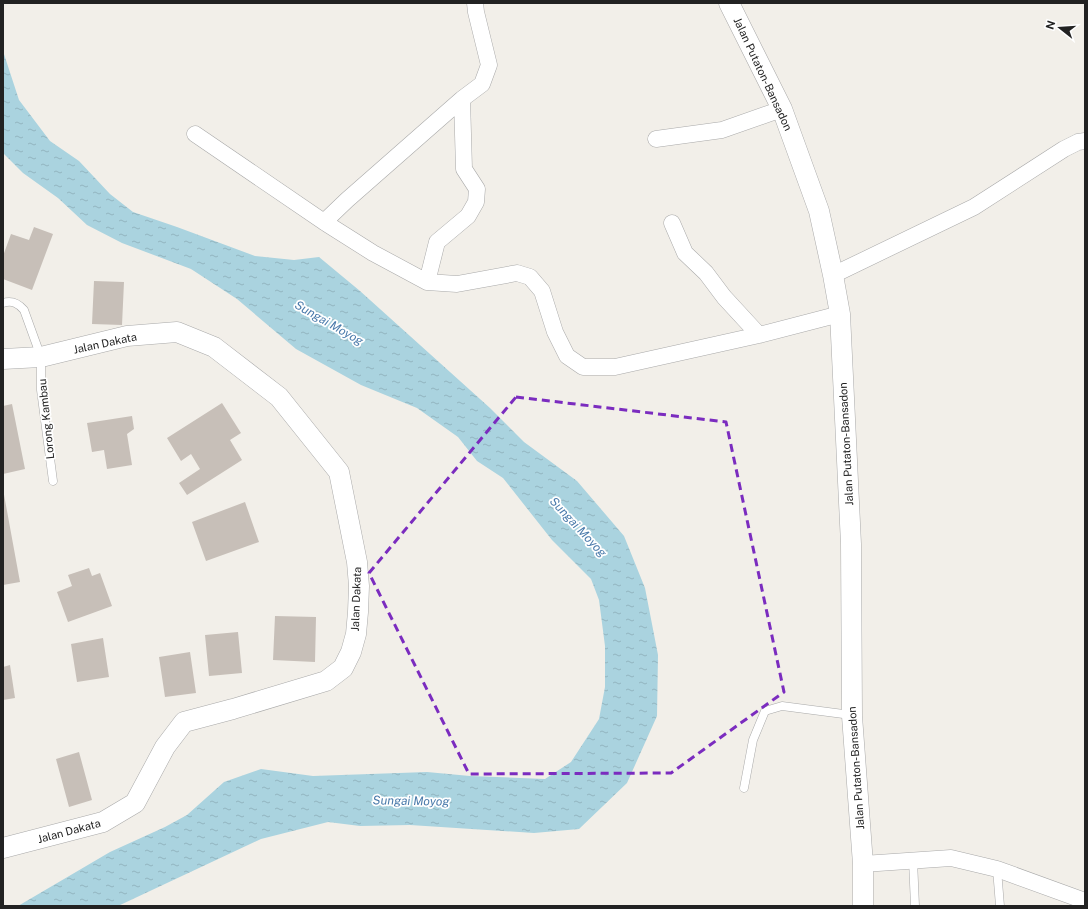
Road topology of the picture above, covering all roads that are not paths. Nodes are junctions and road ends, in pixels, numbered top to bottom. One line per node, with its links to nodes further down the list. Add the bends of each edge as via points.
1 (475, 3): 3 (street, via 489,65 482,84)
2 (729, 3): 4 (street, Jalan Putaton-Bansadon)
3 (462, 99): 8 (street); 11 (street, via 464,169 477,189 476,202 468,216 437,242)
4 (782, 109): 6 (street, via 722,130); 10 (street, Jalan Putaton-Bansadon, via 819,210)
5 (195, 134): 8 (street)
6 (656, 139)
7 (1085, 141): 10 (street, via 1064,149 974,207)
8 (324, 222): 11 (street, via 373,253)
9 (672, 223): 14 (street, via 686,253)
10 (833, 275): 13 (street, Jalan Putaton-Bansadon)
11 (427, 282): 14 (street, via 457,284 517,273 530,277 542,291 555,332 567,356 583,368 615,367)
12 (3, 303): 15 (lane, via 10,301 19,304 24,310)
13 (840, 314): 14 (street); 18 (street, Jalan Putaton-Bansadon, via 851,544)
14 (759, 334)
15 (42, 357): 16 (street, Jalan Dakata); 17 (lane, Lorong Kambau, via 41,390); 20 (street, Jalan Dakata, via 126,336 177,332 214,347 279,396 339,472 357,562 358,612 351,652 342,668 326,681 184,722 165,747 135,802 104,822)
16 (3, 359)
17 (53, 481)
18 (852, 716): 19 (lane, via 782,706 765,711 753,740); 22 (street, Jalan Putaton-Bansadon)
19 (744, 788)
20 (3, 848)
21 (913, 860): 22 (street); 23 (street, via 951,858); 26 (lane)
22 (863, 864): 25 (street, Jalan Putaton-Bansadon)
23 (997, 869): 24 (street); 27 (lane)
24 (1085, 901)
25 (863, 906)
26 (915, 906)
27 (1000, 906)

